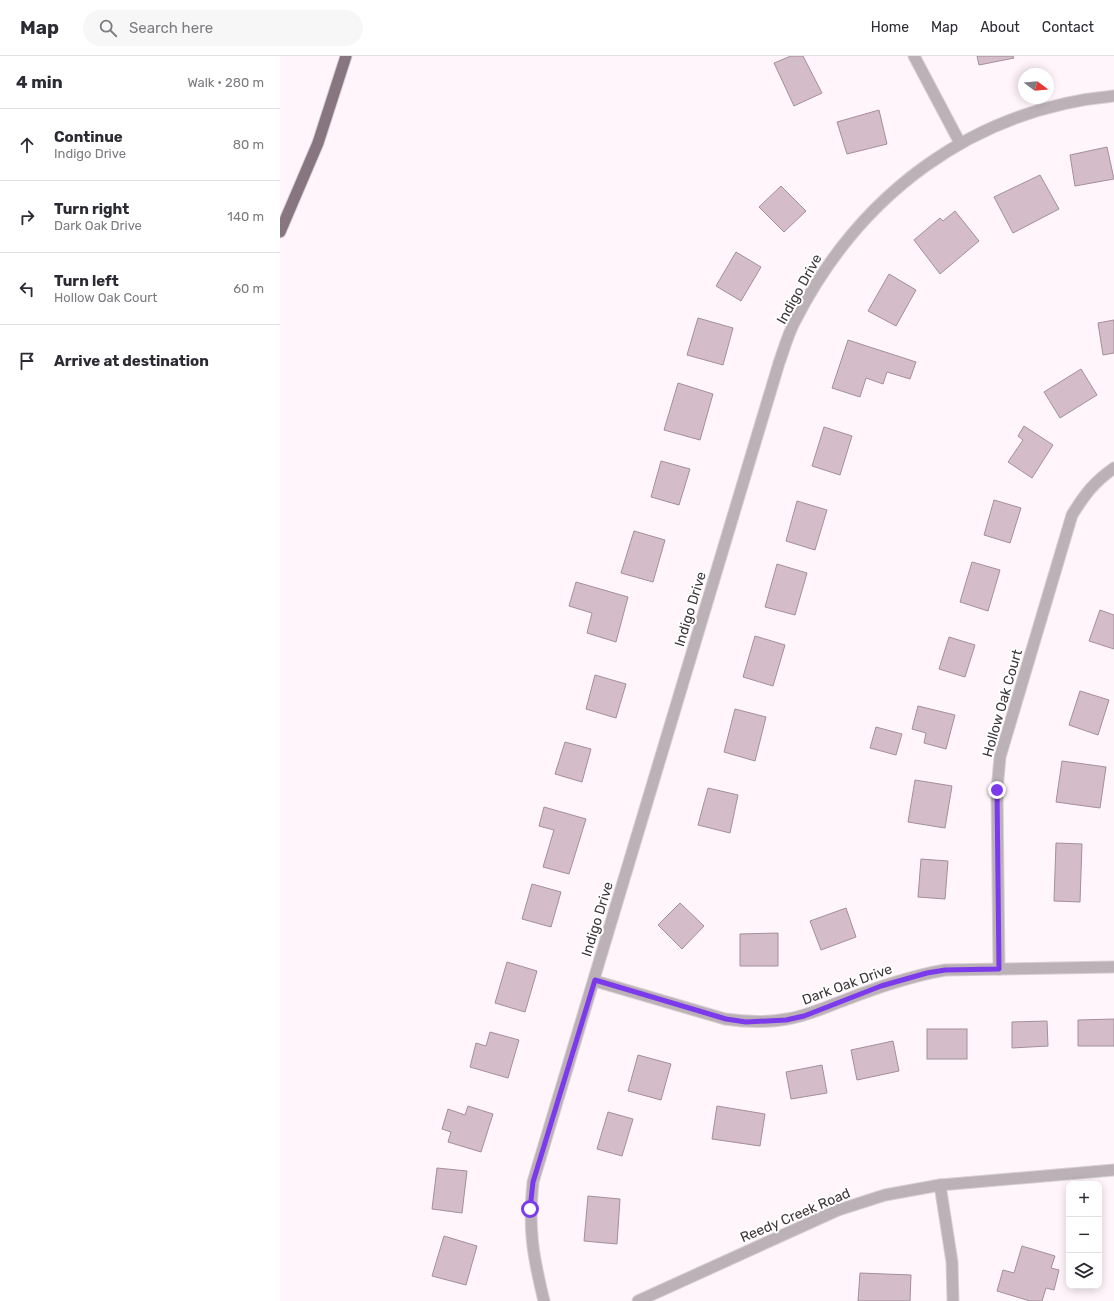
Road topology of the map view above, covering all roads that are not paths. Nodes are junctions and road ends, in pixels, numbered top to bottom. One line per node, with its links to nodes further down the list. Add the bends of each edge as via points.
1 (346, 56): 5 (main road, via 318,143)
2 (914, 56): 4 (street)
3 (1114, 96): 4 (street, Indigo Drive, via 1090,99 1030,114)
4 (960, 143): 9 (street, Indigo Drive, via 910,176 883,200 836,253 794,323 779,363)
5 (280, 232)
6 (1114, 468): 8 (street, Hollow Oak Court, via 1098,479 1085,493 1072,515 1000,757 997,790)
7 (1114, 967): 8 (street, Dark Oak Drive)
8 (999, 969): 9 (street, Dark Oak Drive, via 927,973 881,986 804,1016 746,1022 726,1019)
9 (595, 980): 12 (street, Indigo Drive, via 533,1182 530,1232)
10 (1114, 1170): 11 (street, Reedy Creek Road)
11 (940, 1185): 13 (street, Reedy Creek Road, via 885,1196 838,1210); 14 (street, via 952,1262)
12 (544, 1301)
13 (638, 1301)
14 (953, 1301)

